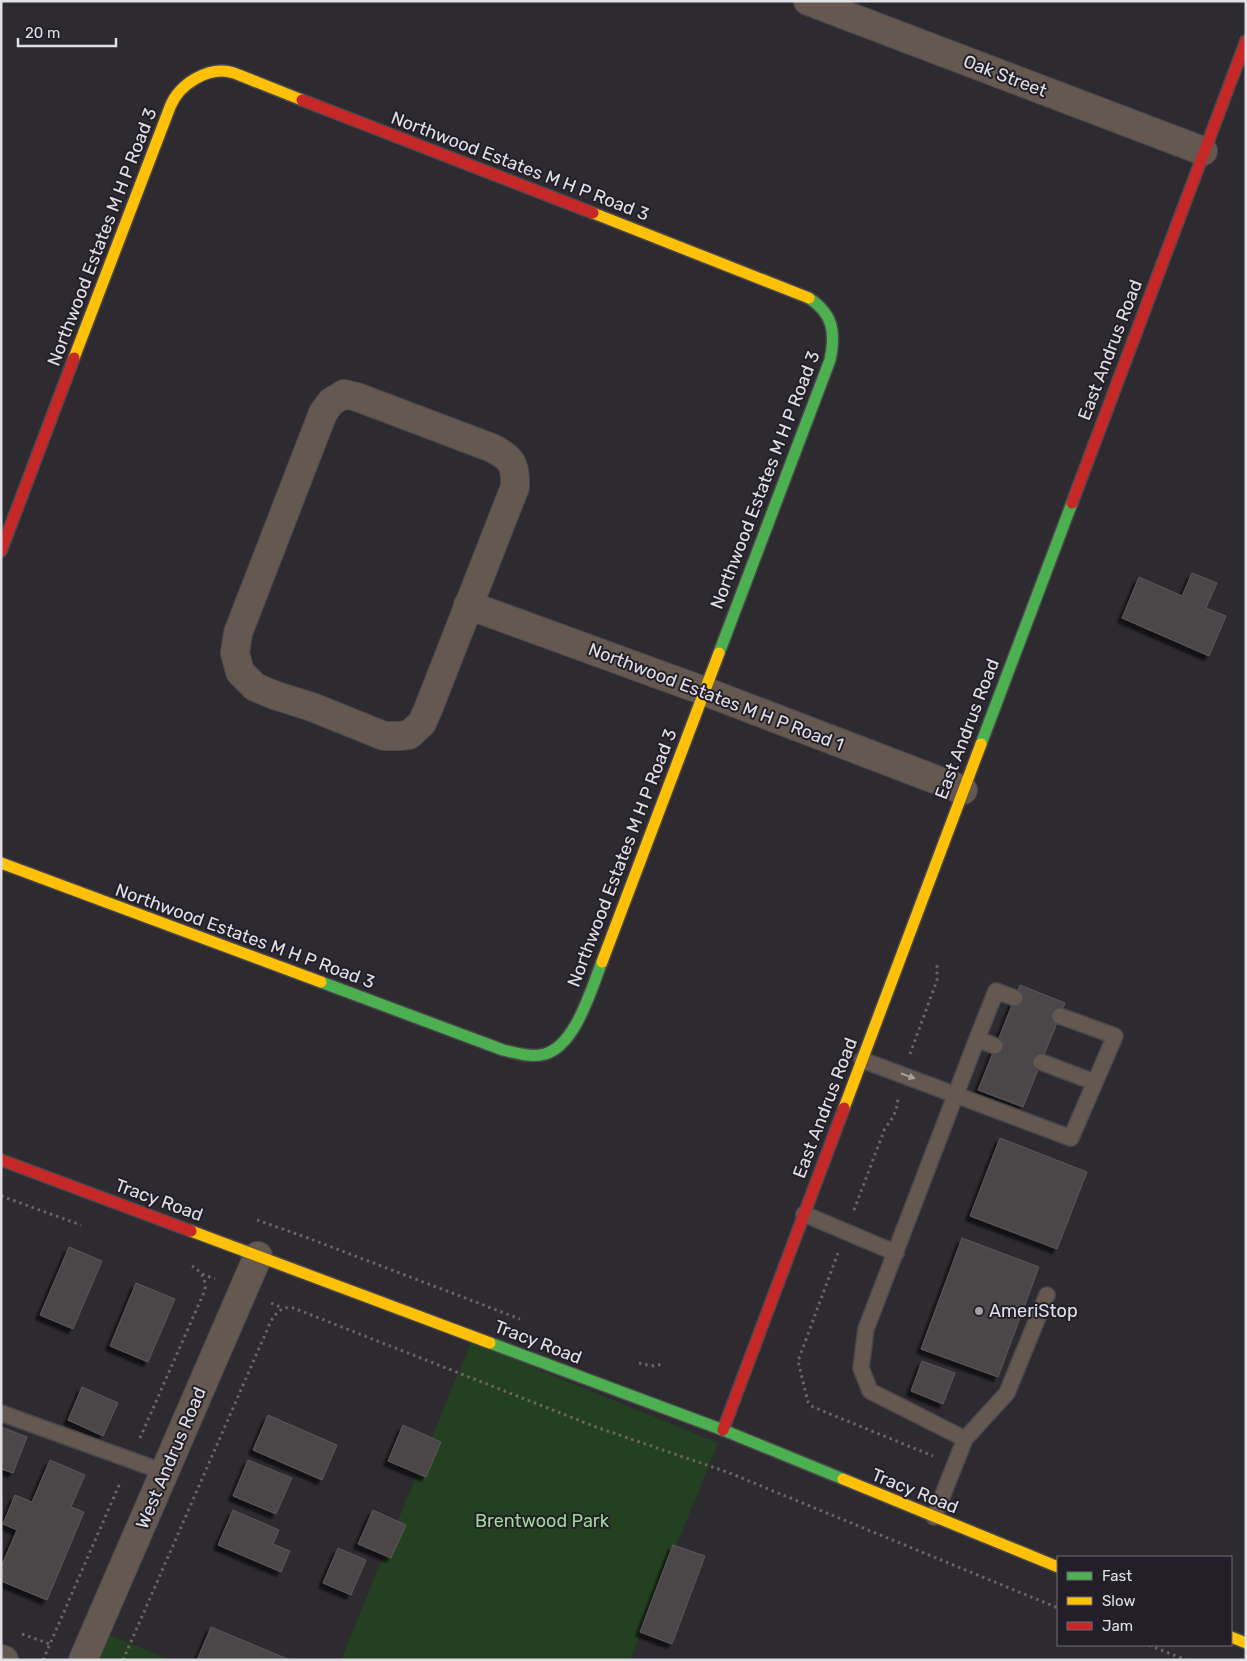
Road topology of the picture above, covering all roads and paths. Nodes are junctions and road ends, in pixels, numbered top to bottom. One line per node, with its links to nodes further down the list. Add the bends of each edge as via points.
1 (808, 1): 3 (street, Oak Street)
2 (1246, 41): 3 (street, East Andrus Road)
3 (1203, 151): 7 (street, East Andrus Road)
4 (1, 551): 6 (street, Northwood Estates M H P Road 3, via 174,96 196,78 226,71 801,294 822,307 834,332 830,360)
5 (468, 605): 5 (street, via 515,487 516,474 512,463 506,455 492,448 344,394 323,414 238,633 235,653 240,672 255,687 384,736 409,734 422,723); 6 (street, Northwood Estates M H P Road 1)
6 (704, 691): 7 (street, Northwood Estates M H P Road 1); 8 (street, Northwood Estates M H P Road 3, via 584,1008 562,1044 535,1057 503,1050)
7 (963, 790): 13 (street, East Andrus Road)
8 (1, 863)
9 (1015, 998): 11 (lane, via 996,991)
10 (1060, 1016): 15 (lane, via 1114,1036)
11 (977, 1039): 12 (lane); 16 (lane)
12 (996, 1046)
13 (862, 1060): 16 (lane, one-way to 16); 19 (street, East Andrus Road)
14 (1041, 1062): 15 (lane)
15 (1094, 1082): 16 (lane, via 1072,1138)
16 (957, 1095): 21 (lane)
17 (1, 1160): 22 (street, Tracy Road)
18 (1, 1196): 20 (path)
19 (804, 1214): 21 (lane); 26 (street, East Andrus Road)
20 (84, 1226)
21 (896, 1253): 27 (lane, via 866,1329 861,1368 870,1390)
22 (258, 1256): 26 (street, Tracy Road); 29 (street, West Andrus Road)
23 (185, 1263): 28 (path, via 201,1273 205,1290)
24 (1046, 1295): 27 (lane, via 1008,1393)
25 (1, 1413): 28 (lane)
26 (722, 1430): 30 (street, Tracy Road)
27 (965, 1439): 30 (lane)
28 (130, 1460): 29 (lane); 36 (path)
29 (164, 1472): 39 (street, West Andrus Road)
30 (934, 1517): 31 (street, Tracy Road)
31 (1057, 1567)
32 (1057, 1608): 40 (path, via 727,1472 596,1428 291,1307 276,1312 271,1321)
33 (17, 1632): 36 (path)
34 (1232, 1636): 35 (street)
35 (1246, 1643)
36 (50, 1644): 38 (path)
37 (1151, 1646): 41 (path)
38 (43, 1660)
39 (83, 1660)
40 (123, 1660)
41 (1186, 1660)

